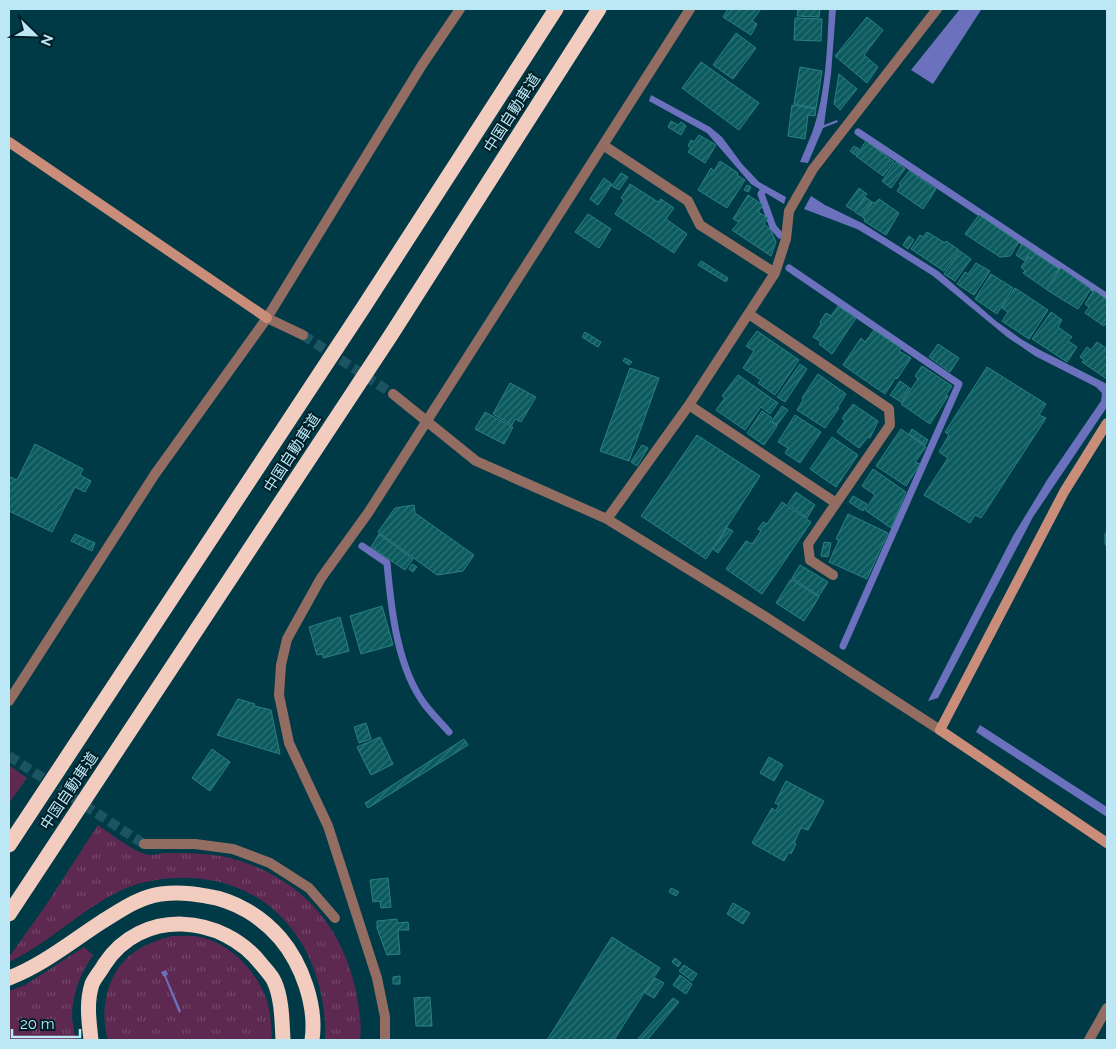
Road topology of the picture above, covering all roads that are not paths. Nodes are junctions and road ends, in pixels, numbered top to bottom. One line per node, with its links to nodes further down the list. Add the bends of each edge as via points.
1 (460, 9): 10 (street, via 422,65)
2 (556, 9): 23 (highway, 中国自動車道)
3 (599, 9): 24 (highway, 中国自動車道, via 385,344)
4 (690, 9): 7 (street)
5 (937, 9): 8 (street, via 813,169 789,211 786,240)
6 (9, 142): 10 (street)
7 (602, 145): 8 (street, via 688,201 700,225); 14 (street)
8 (775, 273): 9 (street)
9 (749, 314): 13 (street); 16 (street, via 889,409 890,425)
10 (267, 318): 11 (street); 19 (street, via 155,474)
11 (303, 335)
12 (393, 394): 14 (street)
13 (689, 406): 16 (street); 17 (street)
14 (425, 421): 17 (street, via 476,461); 31 (street, via 368,513 321,578 287,639 279,695 289,743 328,826 359,924 386,1018)
15 (1107, 423): 20 (street, via 1064,492)
16 (836, 503): 18 (street, via 808,544 810,560)
17 (607, 519): 20 (street)
18 (833, 574)
19 (9, 702)
20 (940, 730): 21 (street)
21 (1107, 842)
22 (144, 844): 25 (street, via 195,844 233,849 261,859 309,888)
23 (9, 845)
24 (9, 914)
25 (336, 918)
26 (9, 978): 30 (highway, via 48,958 129,904 160,894 190,893 221,898 247,910 271,928 290,949 310,1002)
27 (1107, 1008): 32 (street)
28 (92, 1040): 29 (highway, via 88,1013 92,983 111,954 132,936 149,929 170,924 193,924 224,933 253,954 264,967 274,980)
29 (283, 1040)
30 (312, 1040)
31 (385, 1040)
32 (1090, 1040)

